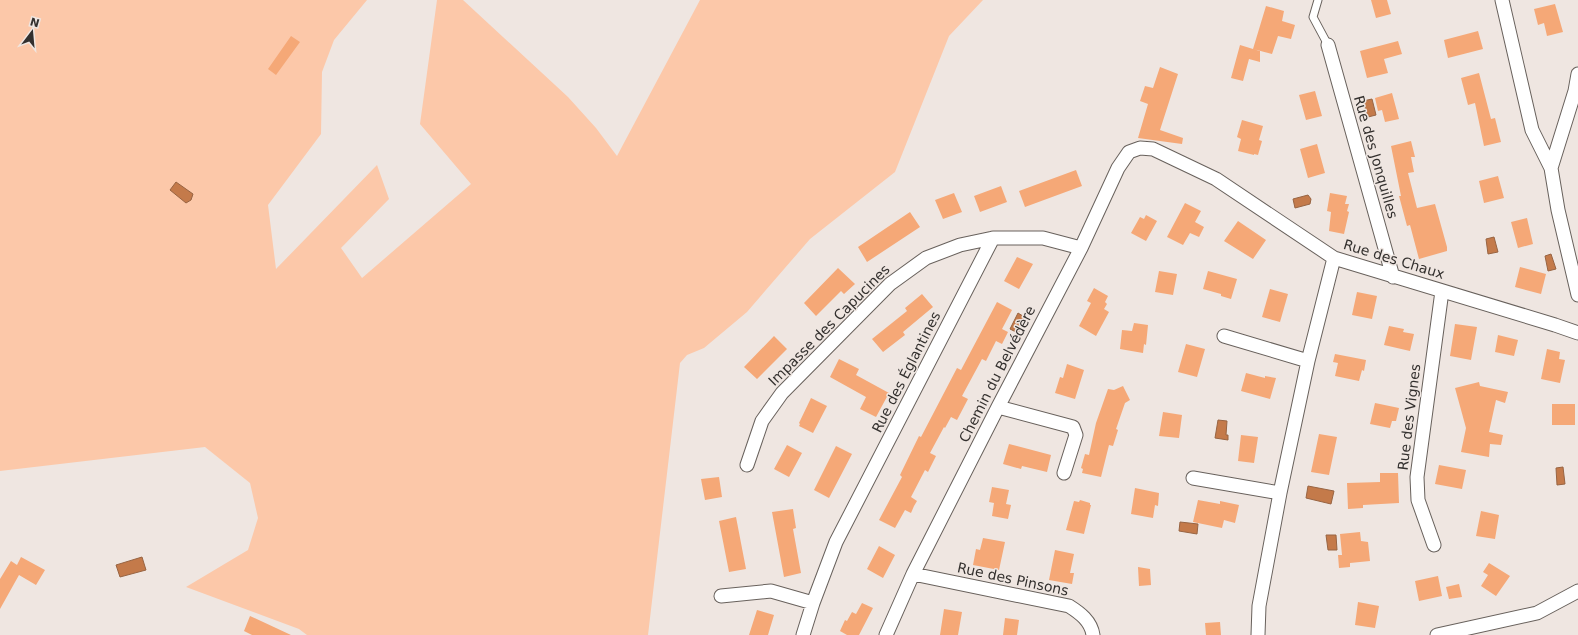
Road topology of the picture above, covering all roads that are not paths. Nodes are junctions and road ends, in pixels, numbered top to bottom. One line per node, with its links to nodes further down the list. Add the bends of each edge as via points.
1 (1318, 0): 3 (lane, via 1313,17)
2 (1502, 0): 6 (street, via 1532,130)
3 (1328, 45): 10 (street, Rue des Jonquilles)
4 (1578, 74): 6 (street)
5 (1153, 149): 8 (street, Chemin du Belvédère, via 1140,148 1130,152 1118,168); 9 (street, Rue des Chaux, via 1216,179)
6 (1551, 168): 12 (street)
7 (993, 238): 8 (street, via 1043,238); 17 (street, Impasse des Capucines, via 960,245 926,258 890,284 782,393 762,421); 25 (street, Rue des Églantines, via 836,542)
8 (1081, 248): 16 (street, Chemin du Belvédère)
9 (1334, 258): 10 (street, Rue des Chaux); 15 (street)
10 (1393, 277): 11 (street, Rue des Chaux)
11 (1442, 291): 13 (street, Rue des Chaux); 21 (street, Rue des Vignes, via 1417,477 1418,500)
12 (1578, 295)
13 (1578, 333)
14 (1224, 336): 15 (street)
15 (1308, 361): 20 (street)
16 (998, 407): 18 (street, via 1073,427 1076,435); 22 (street, Chemin du Belvédère)
17 (747, 466)
18 (1064, 473)
19 (1193, 478): 20 (street)
20 (1280, 493): 29 (street, via 1259,606)
21 (1434, 545)
22 (913, 574): 27 (street, Chemin du Belvédère); 28 (street, Rue des Pinsons, via 1068,606 1083,615)
23 (1578, 591): 30 (street, via 1537,613)
24 (721, 596): 25 (street, via 771,591)
25 (812, 603): 26 (street, Rue des Églantines)
26 (803, 635)
27 (886, 635)
28 (1093, 635)
29 (1258, 635)
30 (1437, 635)

